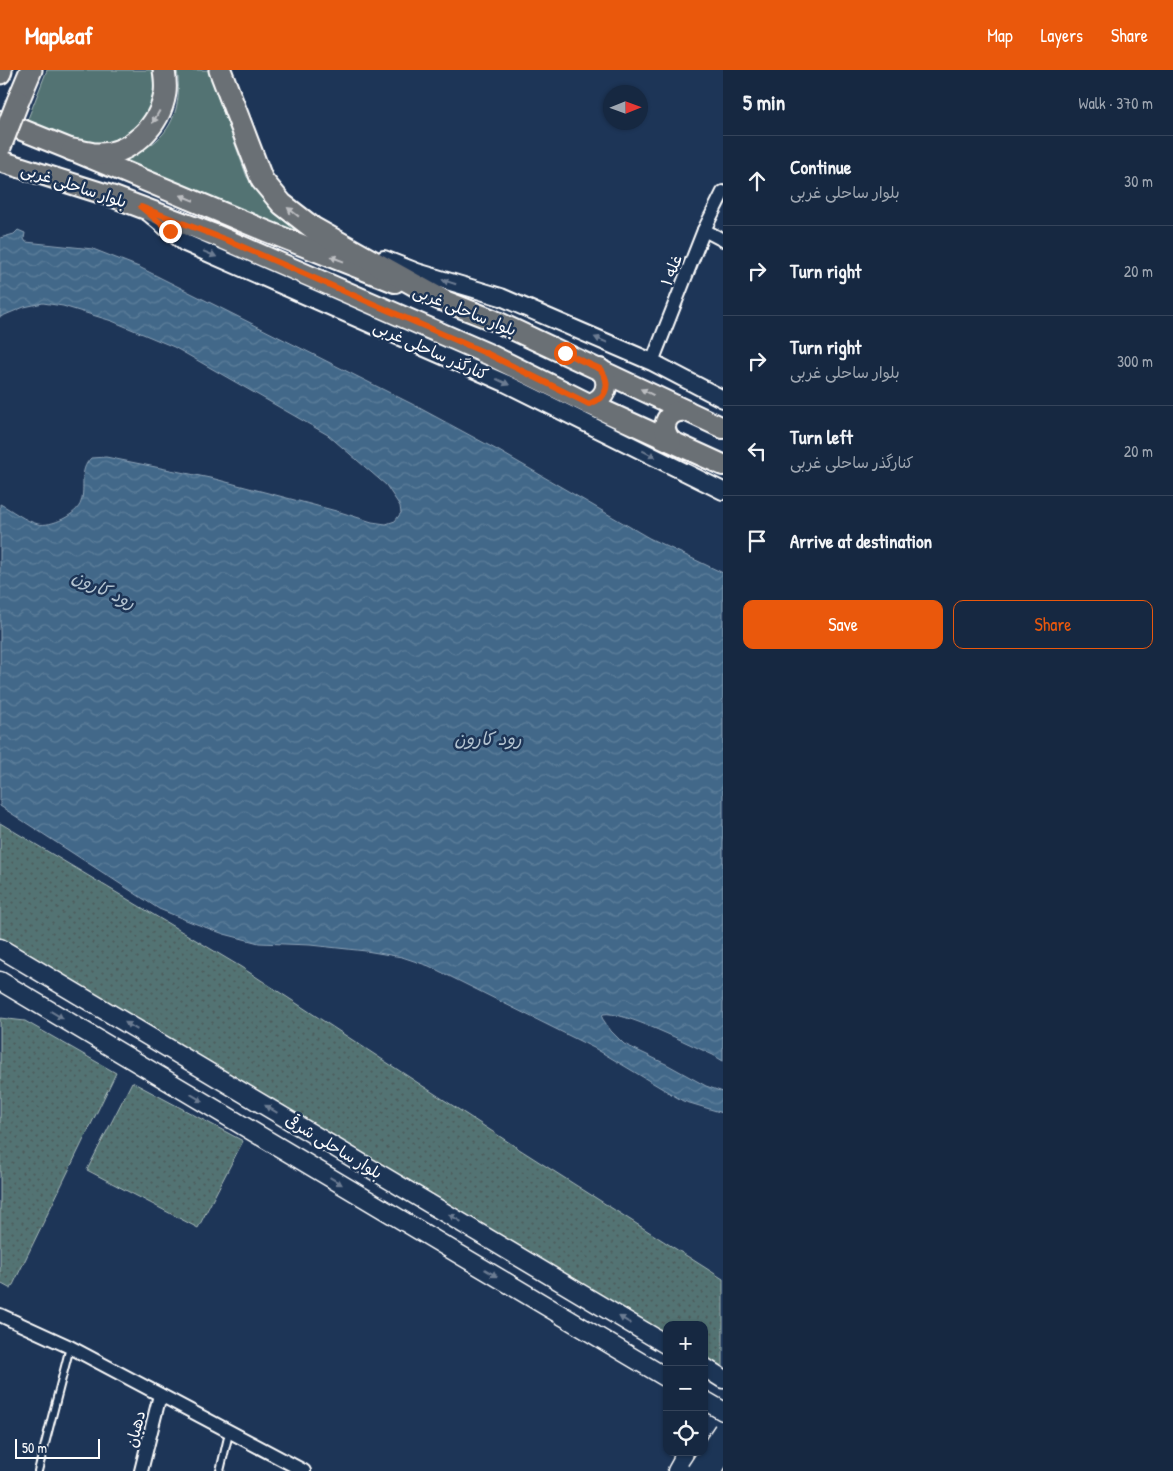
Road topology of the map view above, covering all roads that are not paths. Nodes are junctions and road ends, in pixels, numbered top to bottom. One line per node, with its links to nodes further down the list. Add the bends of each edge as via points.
1 (31, 70): 7 (highway, bridge)
2 (164, 70): 8 (highway, one-way to 8, via 166,92 158,116 143,136 113,151 97,154)
3 (220, 70): 14 (highway, one-way to 3, via 282,204 262,180)
4 (0, 121): 6 (main road, بلوار ساحلی غربی)
5 (0, 127): 6 (main road, بلوار ساحلی غربی)
6 (35, 135): 8 (main road, بلوار ساحلی غربی)
7 (0, 148)
8 (72, 150): 16 (main road, بلوار ساحلی غربی, one-way to 8)
9 (0, 160): 11 (main road, بلوار ساحلی غربی)
10 (723, 192): 12 (street, غله ۱)
11 (141, 207): 20 (main road, بلوار ساحلی غربی, via 224,238 479,350); 25 (street, کنارگذر ساحلی غربی, one-way to 25, via 185,243 505,383)
12 (718, 213): 13 (street, غله ۱)
13 (704, 230): 15 (street); 17 (street, غله ۱)
14 (333, 239): 16 (highway); 17 (street, one-way to 14, via 501,297 417,272)
15 (723, 240)
16 (440, 299): 18 (main road, بلوار ساحلی غربی)
17 (652, 362): 19 (street)
18 (600, 369): 20 (main road, via 607,381 606,390 601,398); 21 (main road, بلوار ساحلی غربی, one-way to 18)
19 (723, 399)
20 (589, 404): 23 (main road, بلوار ساحلی غربی)
21 (687, 411): 22 (main road, بلوار ساحلی غربی); 23 (main road, via 677,411 667,420 664,429)
22 (723, 428)
23 (671, 441): 24 (main road, بلوار ساحلی غربی)
24 (723, 465)
25 (723, 491)
26 (0, 948): 30 (main road, بلوار ساحلی شرقی, one-way to 26)
27 (0, 981): 29 (main road, بلوار ساحلی شرقی)
28 (0, 994): 29 (main road)
29 (28, 998): 31 (main road, بلوار ساحلی شرقی, one-way to 31)
30 (478, 1232): 31 (main road); 33 (main road, بلوار ساحلی شرقی, one-way to 30)
31 (462, 1256): 35 (main road, بلوار ساحلی شرقی, one-way to 35)
32 (0, 1315): 34 (street)
33 (663, 1343)
34 (70, 1347): 40 (street); 49 (lane)
35 (647, 1366): 37 (main road, بلوار ساحلی شرقی); 39 (main road)
36 (708, 1369): 38 (main road)
37 (663, 1376)
38 (723, 1378)
39 (663, 1385)
40 (160, 1395): 44 (street); 50 (street, دهبان)
41 (708, 1402): 42 (main road)
42 (723, 1411)
43 (723, 1430): 53 (main road, bridge)
44 (229, 1433): 48 (street); 51 (lane)
45 (723, 1454): 54 (main road, bridge)
46 (708, 1455): 55 (main road)
47 (687, 1456): 52 (main road)
48 (298, 1469)
49 (38, 1471)
50 (141, 1471)
51 (220, 1471)
52 (677, 1471)
53 (696, 1471)
54 (712, 1471)
55 (721, 1471)

